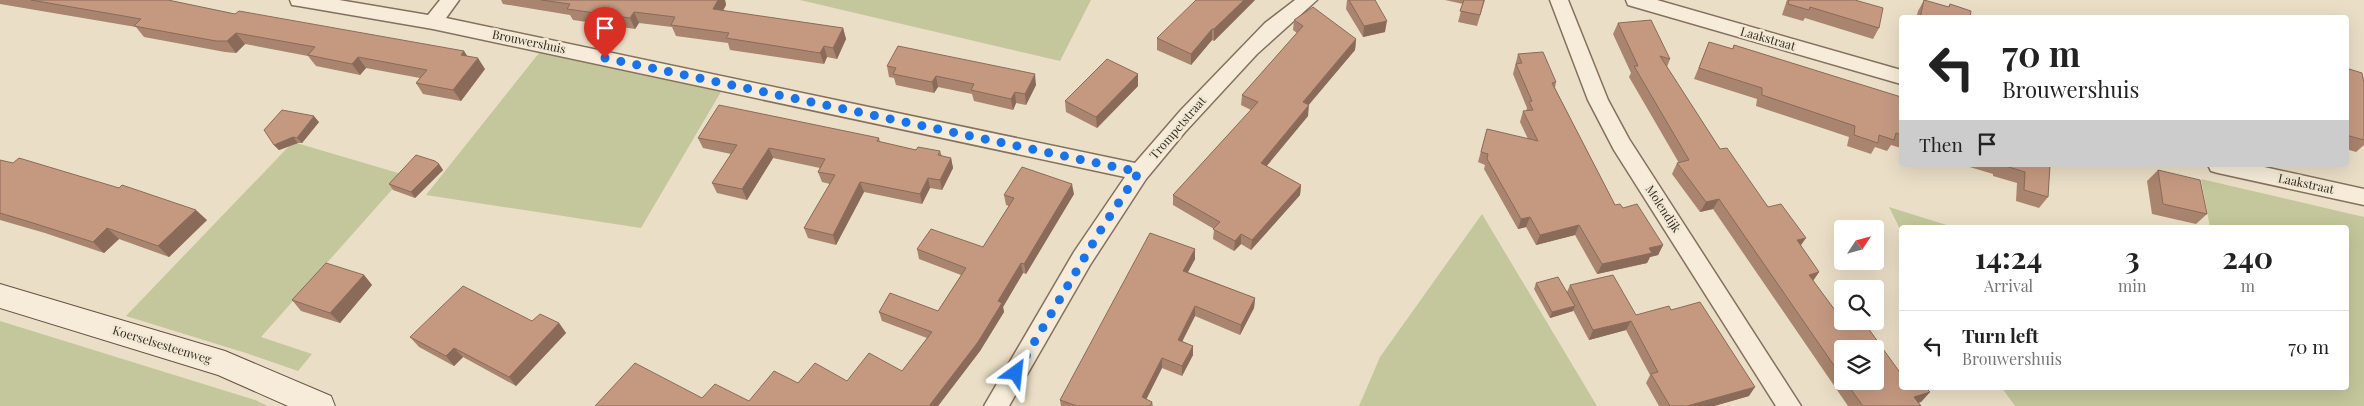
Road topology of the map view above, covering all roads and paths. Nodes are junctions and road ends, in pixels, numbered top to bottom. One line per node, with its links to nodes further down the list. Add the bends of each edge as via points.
1 (299, 0): 6 (street, Brouwershuis)
2 (450, 0): 6 (street)
3 (1308, 0): 9 (street, Trompetstraat, via 1262,34)
4 (1559, 0): 14 (street, Molendijk, via 1595,91 1622,144)
5 (1635, 0): 7 (street, Laakstraat)
6 (433, 22): 9 (street, Brouwershuis)
7 (1899, 76)
8 (2227, 167): 10 (street, Laakstraat)
9 (1139, 172): 13 (street, Trompetstraat)
10 (2364, 197)
11 (0, 296): 12 (street, Koerselsesteenweg, via 225,364)
12 (320, 406)
13 (996, 406)
14 (1789, 406)

